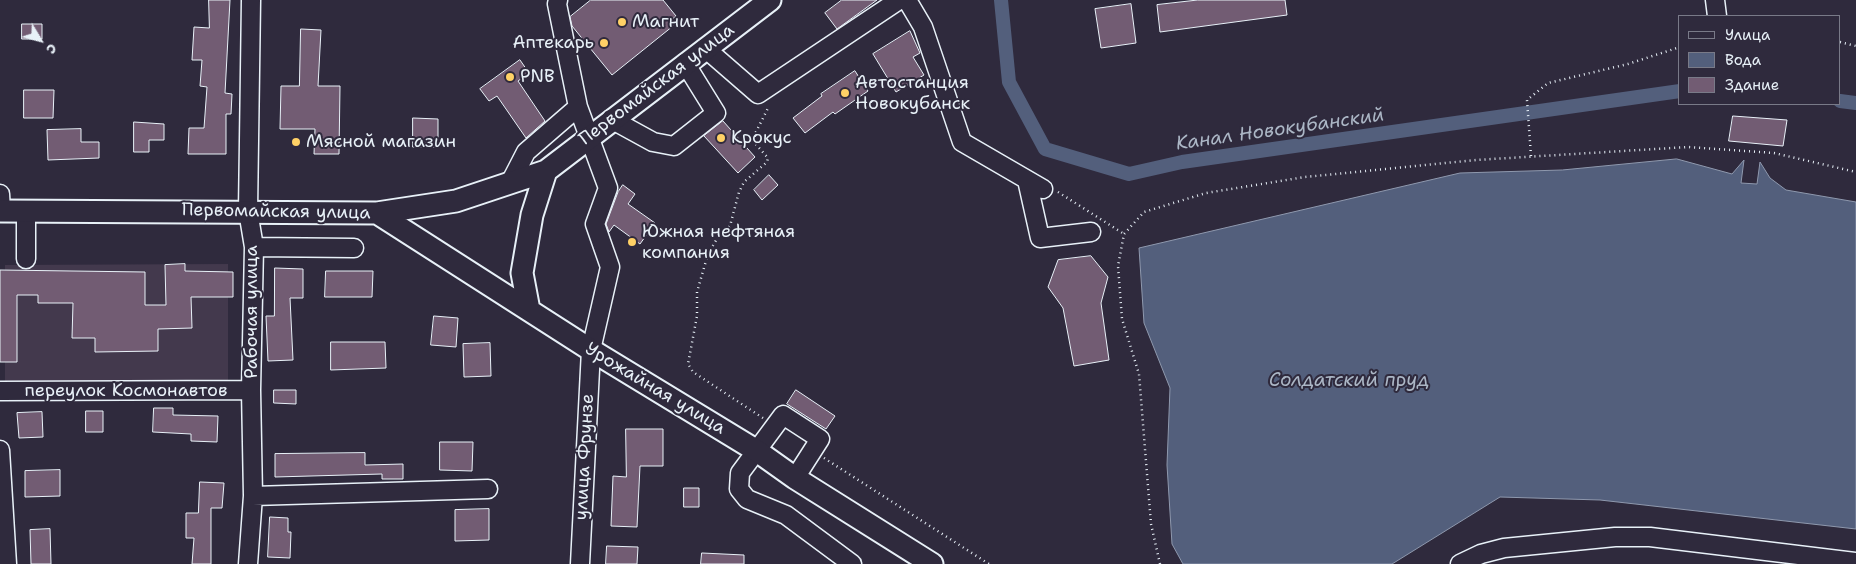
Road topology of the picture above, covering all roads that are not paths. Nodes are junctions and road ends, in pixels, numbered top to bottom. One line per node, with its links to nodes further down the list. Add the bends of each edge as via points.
1 (252, 0): 20 (street, Рабочая улица)
2 (558, 0): 10 (street, улица Фрунзе)
3 (770, 0): 8 (main road, Первомайская улица)
4 (899, 0): 8 (street, via 758,94)
5 (907, 0): 14 (street, via 923,27 962,142)
6 (1715, 0): 7 (street)
7 (1717, 15)
8 (705, 48): 9 (main road, Первомайская улица)
9 (685, 63): 11 (main road, Первомайская улица); 11 (street, via 716,113 674,146 653,142)
10 (578, 107): 12 (street, улица Фрунзе); 15 (street, via 526,152)
11 (611, 120): 12 (main road, Первомайская улица)
12 (588, 137): 13 (main road, Первомайская улица); 27 (street, улица Фрунзе, via 608,188 595,224 610,267)
13 (546, 171): 15 (main road, Первомайская улица); 26 (main road, via 532,214 522,273)
14 (1027, 180): 16 (street); 22 (street, via 1040,238)
15 (510, 183): 21 (main road, Первомайская улица, via 456,201)
16 (1043, 189)
17 (0, 194): 18 (street)
18 (0, 211): 19 (main road, Первомайская улица)
19 (26, 211): 20 (main road, Первомайская улица); 25 (street)
20 (248, 211): 21 (main road, Первомайская улица); 23 (street, Рабочая улица)
21 (377, 213): 26 (main road, Урожайная улица)
22 (1091, 232)
23 (254, 247): 24 (street); 28 (street, Рабочая улица)
24 (354, 248)
25 (26, 259)
26 (529, 310): 27 (main road, Урожайная улица)
27 (591, 350): 31 (main road, Урожайная улица); 38 (street, улица Фрунзе)
28 (251, 390): 29 (street, переулок Космонавтов); 34 (street, Рабочая улица)
29 (0, 391)
30 (0, 450): 36 (street)
31 (756, 451): 32 (main road, Урожайная улица); 32 (street, via 783,415 820,439); 39 (street, via 740,473 739,489 747,499 786,515)
32 (794, 478): 40 (main road, Урожайная улица)
33 (488, 489): 34 (street)
34 (253, 496): 37 (street, Рабочая улица)
35 (1856, 562): 41 (street, via 1650,537 1615,537 1504,548)
36 (7, 564)
37 (248, 564)
38 (580, 564)
39 (852, 564)
40 (932, 564)
41 (1460, 564)

